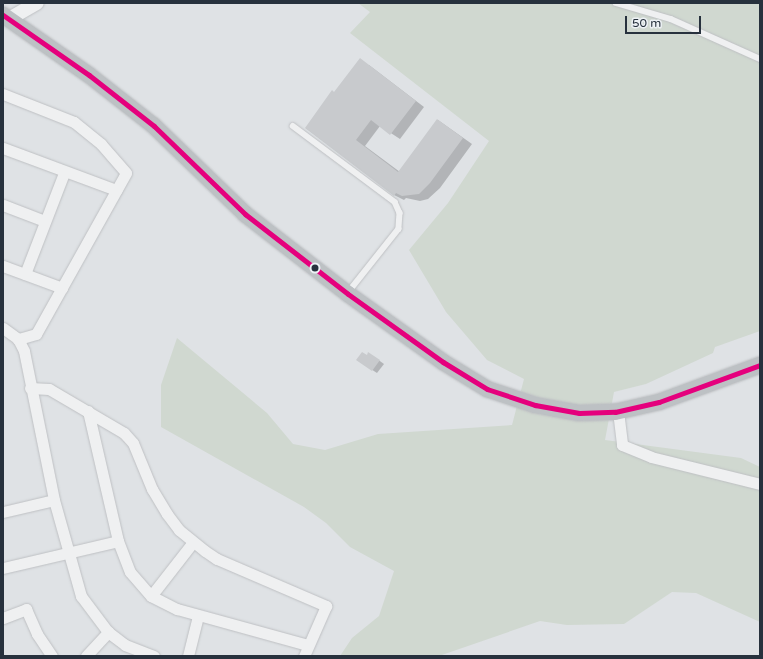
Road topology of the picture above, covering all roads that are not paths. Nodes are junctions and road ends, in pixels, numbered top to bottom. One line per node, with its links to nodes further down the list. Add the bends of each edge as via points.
1 (38, 3): 3 (street)
2 (616, 3): 4 (lane, via 671,19)
3 (6, 17): 15 (main road, via 89,75 154,126 245,214)
4 (760, 59)
5 (3, 94): 9 (street, via 74,122 101,144 126,173)
6 (293, 126): 15 (lane, via 395,202 400,213 399,228)
7 (3, 148): 8 (street)
8 (64, 172): 9 (street); 11 (street)
9 (116, 190): 14 (street)
10 (3, 205): 11 (street)
11 (45, 221): 13 (street)
12 (3, 266): 13 (street)
13 (25, 274): 14 (street)
14 (62, 288): 17 (street, via 36,334)
15 (348, 294): 21 (main road, via 443,362 487,389 535,405 579,413)
16 (3, 328): 17 (street)
17 (18, 339): 19 (street, via 24,351)
18 (760, 365): 21 (main road, via 659,402)
19 (30, 388): 20 (street, via 49,389); 23 (street)
20 (88, 411): 25 (street); 26 (street, via 124,433 133,443 152,489 167,514 178,530)
21 (618, 412): 22 (street, via 622,445 650,457)
22 (760, 484)
23 (54, 500): 24 (street); 27 (street)
24 (3, 512)
25 (118, 541): 27 (street); 29 (street, via 130,572)
26 (193, 542): 29 (street); 33 (street, via 217,559 326,606)
27 (68, 552): 28 (street); 32 (street, via 81,596)
28 (3, 568)
29 (151, 596): 30 (street)
30 (198, 616): 33 (street); 37 (street)
31 (3, 618): 34 (street, via 26,609 37,634)
32 (108, 632): 35 (street); 36 (street, via 125,645)
33 (308, 645): 38 (street)
34 (52, 656)
35 (86, 656)
36 (154, 656)
37 (188, 656)
38 (304, 656)

